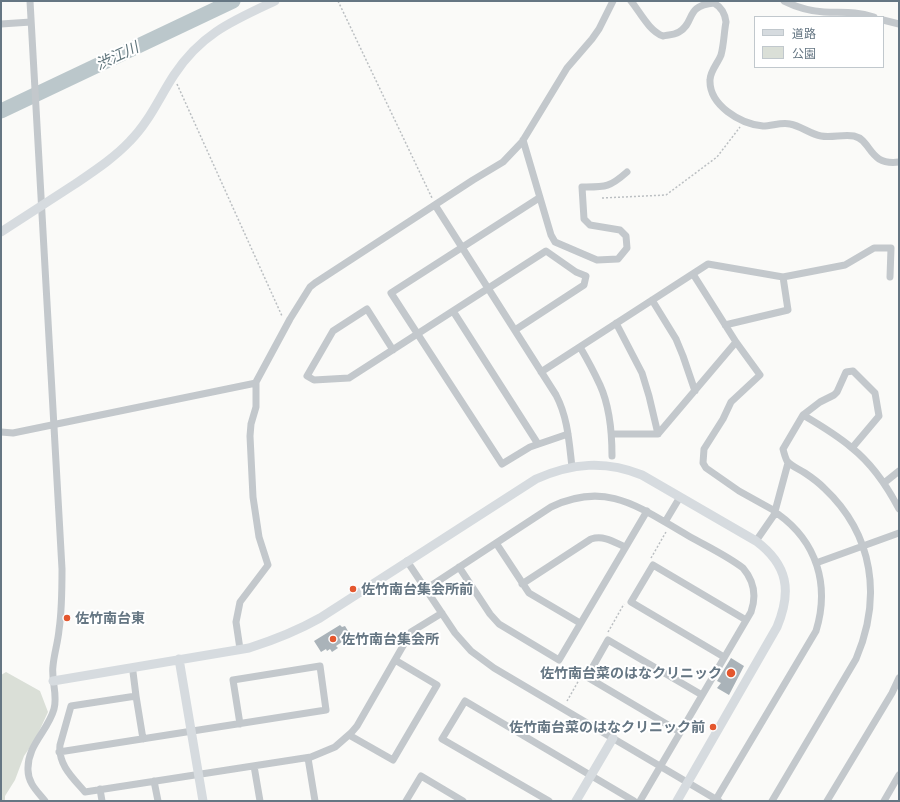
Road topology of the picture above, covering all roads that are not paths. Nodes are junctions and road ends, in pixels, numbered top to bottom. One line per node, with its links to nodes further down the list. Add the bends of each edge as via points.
1 (30, 1): 8 (street)
2 (275, 1): 15 (street, via 204,39 174,76 130,142 113,157)
3 (613, 1): 11 (street, via 599,29 567,68)
4 (631, 1): 12 (street, via 649,25 663,36 679,32 694,10 702,5 714,3 719,6 726,22 721,53 710,78 711,91 717,101 735,117 761,126 789,124 820,136 854,136 862,140 876,157)
5 (784, 1): 6 (street, via 812,10 853,12)
6 (870, 16)
7 (884, 20): 10 (street)
8 (31, 22): 9 (street); 15 (street)
9 (1, 24)
10 (899, 24)
11 (523, 140): 14 (street); 16 (street, via 503,162)
12 (899, 162)
13 (627, 172): 14 (street, via 606,187 582,187 584,219 590,225 620,230 626,236 627,248 618,259 597,260 555,242)
14 (540, 198): 18 (street)
15 (42, 205): 17 (street); 36 (street)
16 (435, 205): 18 (street); 33 (street, via 310,288 257,377)
17 (1, 232)
18 (462, 248): 22 (street); 28 (street, via 391,293)
19 (693, 274): 20 (street, via 708,264); 23 (street); 26 (street)
20 (783, 277): 21 (street, via 845,265 874,248 891,248); 26 (street, via 788,310)
21 (890, 277)
22 (488, 288): 24 (street); 27 (street); 27 (street, via 546,251 586,276 584,285)
23 (652, 300): 25 (street); 34 (street, via 676,340)
24 (453, 311): 28 (street); 41 (street)
25 (616, 323): 30 (street); 40 (street, via 642,373)
26 (725, 324): 29 (street)
27 (515, 330): 32 (street)
28 (418, 334): 31 (street); 41 (street, via 502,464)
29 (736, 342): 34 (street); 51 (street, via 760,375 731,402 704,449 703,463 706,468 739,491)
30 (580, 347): 32 (street); 39 (street, via 601,386)
31 (393, 350): 31 (street, via 349,378 314,380 307,376 333,331 367,309)
32 (541, 372): 38 (street, via 561,404)
33 (256, 383): 36 (street); 66 (street, via 256,406 250,436 253,497 259,536 268,565 240,602 236,622)
34 (695, 391): 40 (street)
35 (803, 415): 42 (street); 42 (street, via 837,392 846,372 853,371 875,393 879,416); 44 (street, via 783,449)
36 (55, 424): 37 (street, via 14,433); 72 (street, via 62,569 61,614 52,668)
37 (1, 432)
38 (568, 434): 41 (street); 45 (street)
39 (612, 434): 40 (street); 43 (street)
40 (658, 434)
41 (538, 444)
42 (852, 448): 47 (street)
43 (612, 456)
44 (788, 463): 51 (street); 56 (street, via 823,487 838,502 857,530)
45 (572, 467): 48 (street, via 587,464 629,470); 58 (street, via 536,479)
46 (899, 470): 47 (street)
47 (884, 483): 49 (street)
48 (680, 497): 52 (street); 54 (street)
49 (899, 509)
50 (647, 511): 52 (street); 55 (street, via 612,497 585,496 551,507); 57 (street)
51 (775, 513): 54 (street); 59 (street, via 794,526)
52 (667, 525): 64 (street, via 734,562 746,572 754,594 753,606)
53 (899, 533): 56 (street)
54 (756, 541): 89 (street, via 771,554 781,570 786,593 784,610 766,647)
55 (496, 543): 60 (street); 61 (street)
56 (864, 546): 59 (street); 105 (street, via 872,595 868,628 863,644)
57 (625, 547): 61 (street, via 607,538 591,540); 65 (street)
58 (407, 561): 62 (street); 66 (street, via 305,626 270,642)
59 (816, 563): 91 (street, via 822,591 820,618 816,631)
60 (459, 567): 62 (street); 65 (street, via 499,624 559,660)
61 (522, 584): 65 (street, via 529,593)
62 (426, 589): 63 (street)
63 (442, 613): 69 (street, via 411,632); 79 (street, via 455,633 481,659)
64 (746, 620): 67 (street); 67 (street, via 653,565 631,602)
65 (580, 623)
66 (240, 649): 68 (street)
67 (724, 657): 73 (street)
68 (179, 659): 72 (street); 76 (street)
69 (395, 660): 78 (street, via 357,726); 78 (street, via 437,685 393,760)
70 (133, 672): 74 (street)
71 (899, 678): 106 (street)
72 (53, 681): 92 (street, via 55,708 32,748 28,769 32,786)
73 (702, 695): 77 (street); 77 (street, via 608,640 587,677)
74 (136, 696): 80 (street); 81 (street, via 71,706)
75 (240, 724): 75 (street, via 326,710 320,666 233,680); 76 (street)
76 (191, 731): 80 (street); 85 (street)
77 (680, 732): 84 (street)
78 (349, 735): 82 (street, via 335,747)
79 (613, 738): 84 (street); 86 (street)
80 (143, 739): 81 (street)
81 (59, 752): 90 (street, via 65,767 85,792)
82 (308, 758): 83 (street); 97 (street)
83 (254, 766): 85 (street); 96 (street)
84 (659, 766): 89 (street); 103 (street)
85 (199, 774): 88 (street); 95 (street)
86 (591, 776): 100 (street, via 465,701 442,739); 101 (street); 102 (street)
87 (899, 776): 107 (street)
88 (154, 781): 90 (street); 94 (street)
89 (687, 783): 91 (street); 104 (street)
90 (100, 789): 93 (street)
91 (717, 800)
92 (45, 801)
93 (102, 801)
94 (158, 801)
95 (203, 801)
96 (260, 801)
97 (315, 801)
98 (406, 801): 99 (street, via 421,776)
99 (463, 801)
100 (549, 801)
101 (576, 801)
102 (634, 801)
103 (640, 801)
104 (677, 801)
105 (772, 801)
106 (827, 801)
107 (884, 801)

